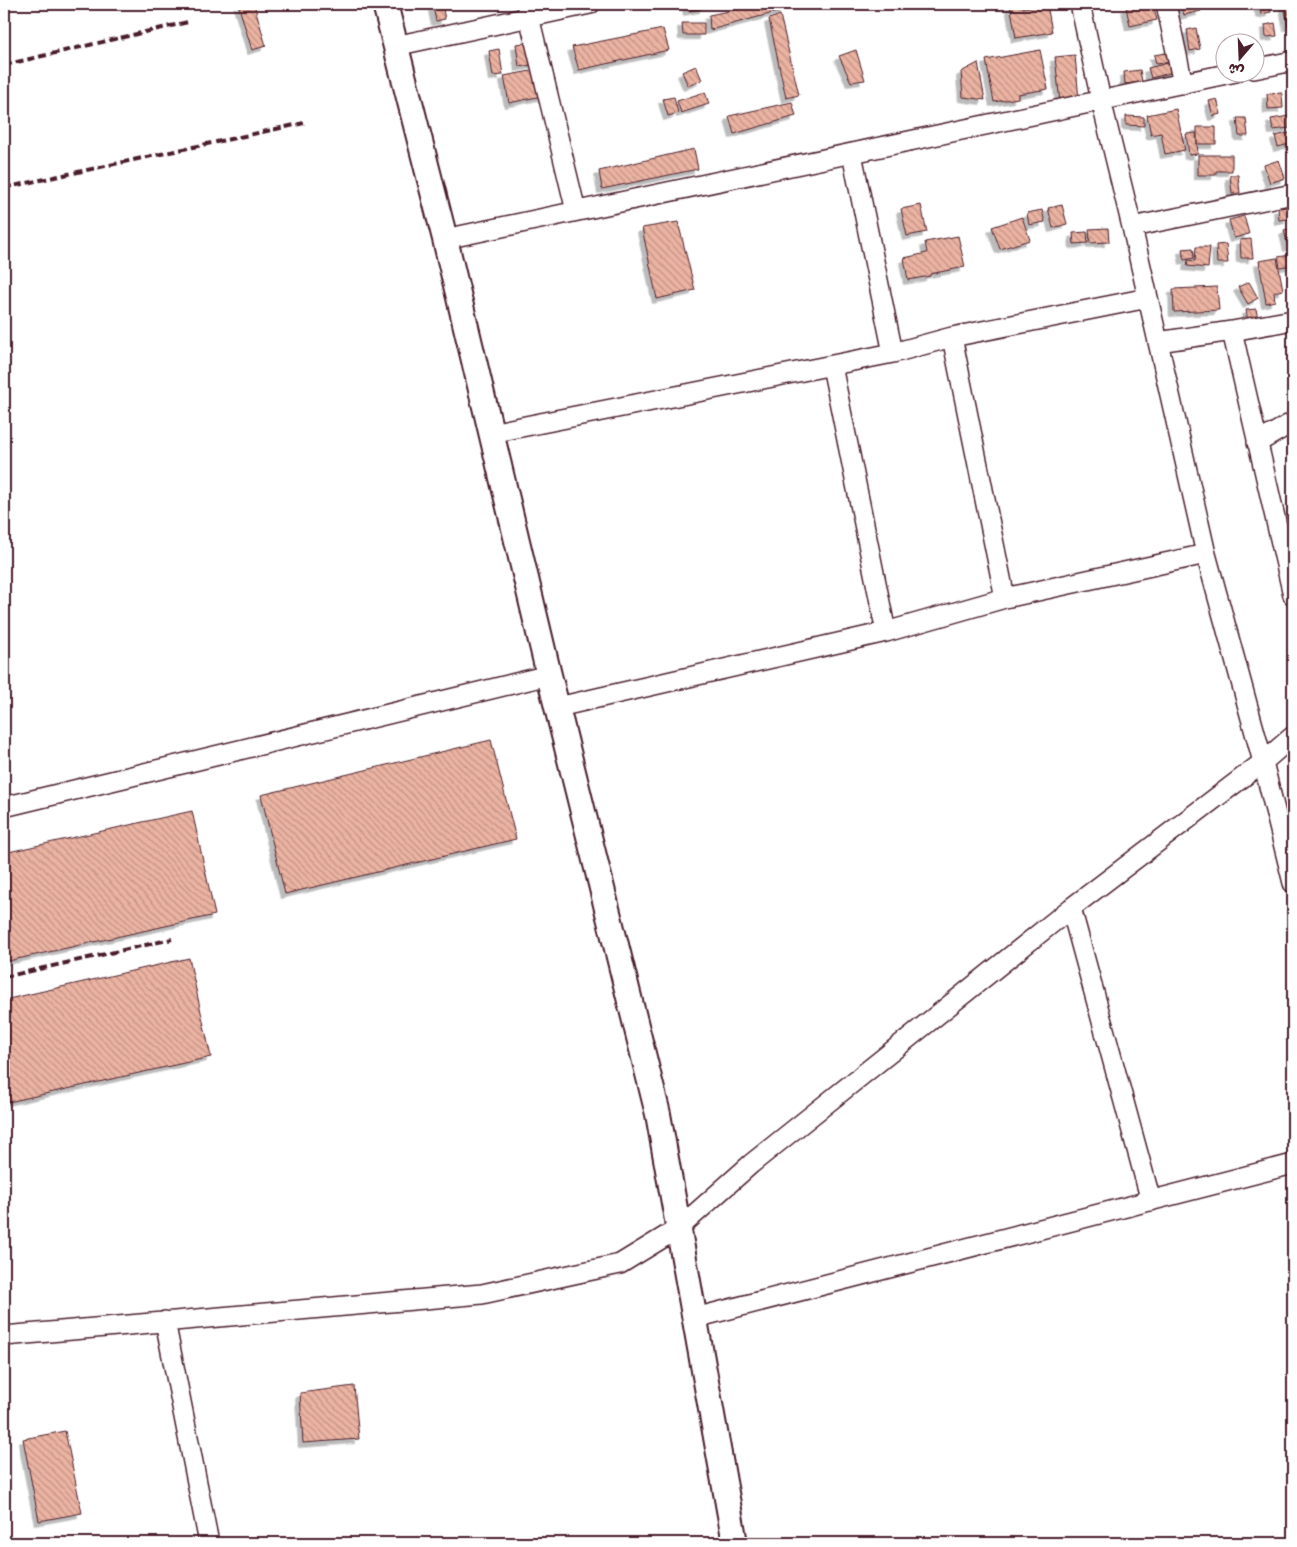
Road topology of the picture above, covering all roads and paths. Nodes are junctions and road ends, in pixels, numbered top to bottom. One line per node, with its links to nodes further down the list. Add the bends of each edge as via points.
1 (385, 4): 6 (street)
2 (590, 4): 5 (street)
3 (1080, 4): 11 (street)
4 (1166, 4): 10 (street)
5 (527, 10): 6 (street); 14 (street)
6 (395, 46): 16 (street)
7 (1293, 60): 8 (street)
8 (1264, 67)
9 (1214, 77): 10 (street)
10 (1183, 84): 11 (street)
11 (1101, 100): 12 (street); 15 (street)
12 (852, 154): 14 (street); 22 (street)
13 (1293, 194): 15 (street)
14 (576, 211): 16 (street)
15 (1132, 227): 17 (street)
16 (445, 239): 25 (street)
17 (1148, 298): 20 (street); 21 (street)
18 (1293, 320): 19 (street)
19 (1232, 331): 21 (street); 26 (street)
20 (952, 336): 22 (street); 29 (street)
21 (1158, 342): 27 (street)
22 (893, 353): 23 (street)
23 (832, 366): 25 (street); 30 (street)
24 (1293, 422): 26 (street)
25 (491, 433): 31 (street)
26 (1257, 443): 28 (street)
27 (1206, 554): 29 (street); 34 (street)
28 (1293, 595)
29 (1005, 598): 30 (street)
30 (886, 632): 32 (street)
31 (549, 675): 32 (street); 35 (street)
32 (558, 707): 40 (street, via 658,1114)
33 (1293, 736): 34 (street)
34 (1263, 762): 36 (street); 37 (street)
35 (4, 807)
36 (1293, 883)
37 (1071, 908): 39 (street); 40 (street, via 751,1164)
38 (1293, 1164): 39 (street)
39 (1150, 1201): 41 (street)
40 (679, 1228): 41 (street); 42 (street, via 620,1264 482,1294)
41 (695, 1318): 45 (street)
42 (165, 1321): 43 (street); 44 (street)
43 (4, 1336)
44 (209, 1543)
45 (735, 1543)

